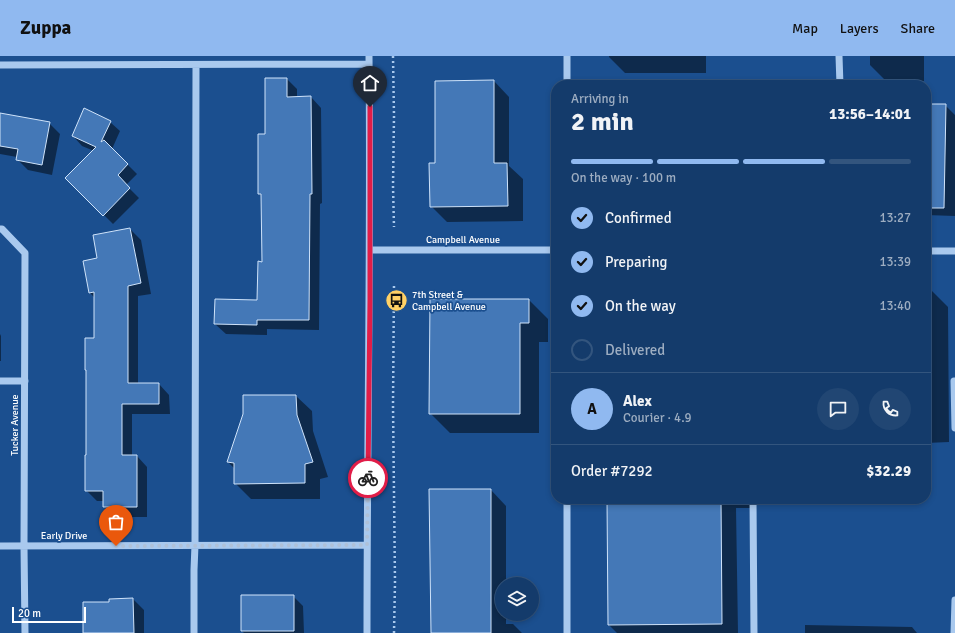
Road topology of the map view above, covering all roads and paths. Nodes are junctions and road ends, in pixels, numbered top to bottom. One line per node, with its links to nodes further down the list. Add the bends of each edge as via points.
1 (394, 56): 9 (path)
2 (567, 56): 7 (street)
3 (840, 56): 8 (street)
4 (369, 60): 6 (street); 11 (street)
5 (0, 65): 6 (street)
6 (196, 65): 22 (street)
7 (567, 80)
8 (840, 80)
9 (394, 227)
10 (0, 229): 17 (street, Tucker Avenue, via 25,253)
11 (370, 250): 12 (street, Campbell Avenue); 23 (street)
12 (551, 250)
13 (931, 251): 14 (street)
14 (955, 251)
15 (394, 284): 30 (path)
16 (0, 381): 17 (street)
17 (25, 381): 25 (street, Tucker Avenue)
18 (954, 381): 19 (street)
19 (955, 428)
20 (567, 504): 31 (street)
21 (753, 504): 32 (street)
22 (195, 545): 23 (street, Early Drive); 25 (street, Early Drive); 28 (street)
23 (367, 545): 29 (street)
24 (0, 546): 25 (street, Early Drive)
25 (24, 546): 27 (street, Tucker Avenue)
26 (955, 600): 33 (street)
27 (25, 633)
28 (194, 633)
29 (367, 633)
30 (394, 633)
31 (567, 633)
32 (754, 633)
33 (954, 633)

